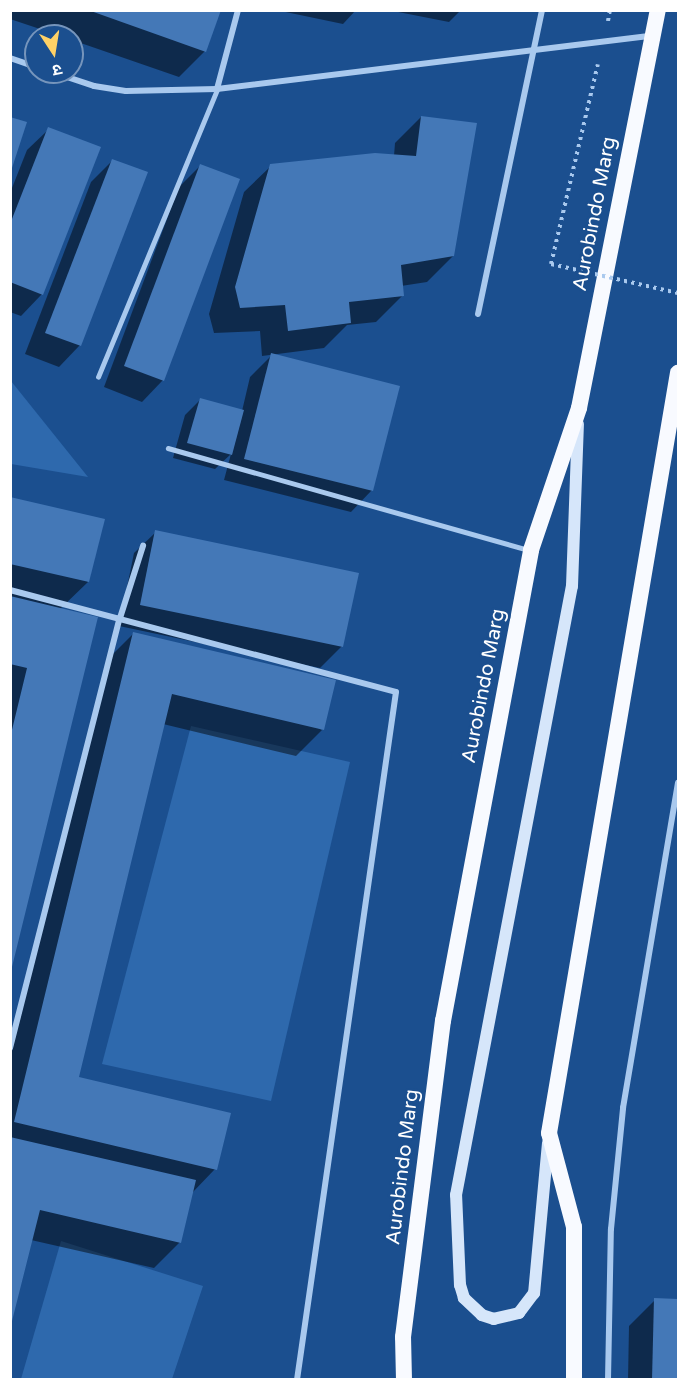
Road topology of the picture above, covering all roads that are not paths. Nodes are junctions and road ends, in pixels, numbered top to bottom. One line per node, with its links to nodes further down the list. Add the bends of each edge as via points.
1 (238, 10): 7 (street)
2 (542, 10): 5 (street)
3 (658, 10): 4 (highway, Aurobindo Marg)
4 (652, 36): 5 (street); 11 (highway, Aurobindo Marg)
5 (533, 51): 7 (street); 8 (street)
6 (84, 83): 7 (street, via 126,91)
7 (217, 89): 10 (lane)
8 (478, 314)
9 (678, 373): 19 (highway)
10 (98, 376)
11 (579, 408): 14 (highway, Aurobindo Marg); 19 (main road, via 572,586 456,1195 460,1286 464,1298 482,1315 494,1319 519,1313 534,1293)
12 (168, 448): 14 (lane)
13 (143, 546): 16 (street)
14 (531, 550): 21 (highway, Aurobindo Marg, via 442,1021 403,1337)
15 (10, 590): 16 (street)
16 (120, 618): 18 (street); 20 (street, via 396,692)
17 (678, 783): 23 (street, via 623,1108 611,1229)
18 (10, 1048)
19 (549, 1133): 22 (highway, via 574,1227)
20 (297, 1380)
21 (404, 1380)
22 (574, 1380)
23 (608, 1380)

